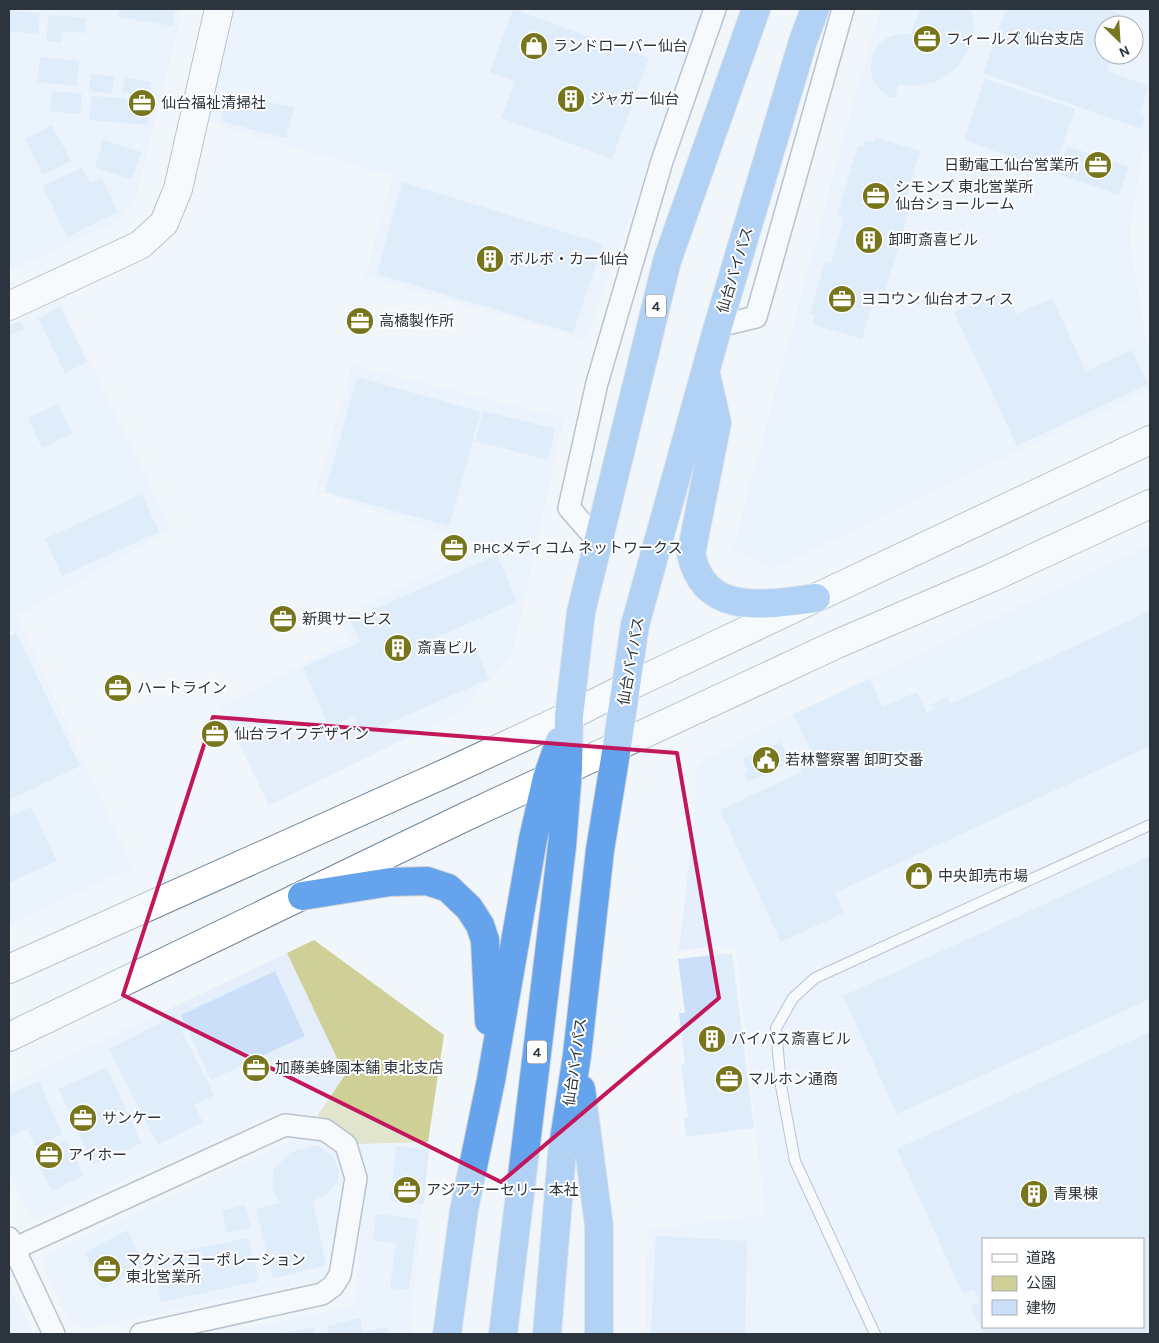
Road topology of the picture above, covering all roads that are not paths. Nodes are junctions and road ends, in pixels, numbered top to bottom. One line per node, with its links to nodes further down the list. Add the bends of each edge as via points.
1 (219, 9): 6 (street, via 178,189 164,223 140,244)
2 (715, 9): 11 (street, via 659,171 597,383 569,508)
3 (756, 9): 11 (highway, 4, via 667,261)
4 (815, 9): 7 (highway, 仙台バイパス)
5 (843, 9): 7 (street, via 756,317)
6 (9, 306)
7 (718, 326): 8 (highway, 仙台バイパス)
8 (706, 370): 12 (highway, via 717,423 690,554 694,569 708,589 728,600 760,604); 13 (highway, 仙台バイパス, via 635,626)
9 (1150, 440): 12 (street)
10 (1150, 504): 15 (street)
11 (598, 541): 14 (highway, 4, via 581,612)
12 (816, 598): 13 (street)
13 (625, 688): 14 (street); 15 (highway, 仙台バイパス)
14 (569, 716): 16 (highway, 4); 19 (street)
15 (617, 746): 16 (street); 21 (highway, 仙台バイパス, via 600,850)
16 (557, 774): 18 (street); 22 (highway, 4, via 531,849); 27 (highway, 4, via 561,856)
17 (1150, 825): 30 (lane, via 815,978 793,998 776,1028 781,1086 795,1161)
18 (302, 896): 20 (street); 22 (highway, via 390,882 426,881 448,888 469,908 485,940)
19 (9, 968)
20 (9, 1037)
21 (577, 1055): 28 (highway, 仙台バイパス, via 562,1154); 29 (highway, via 598,1226)
22 (491, 1080): 26 (highway, 4, via 464,1210)
23 (10, 1246): 24 (street); 25 (street, via 285,1124 325,1130 346,1145 356,1178 340,1275 333,1286 322,1294)
24 (54, 1334)
25 (141, 1334)
26 (447, 1334)
27 (502, 1334)
28 (547, 1334)
29 (599, 1334)
30 (876, 1334)

